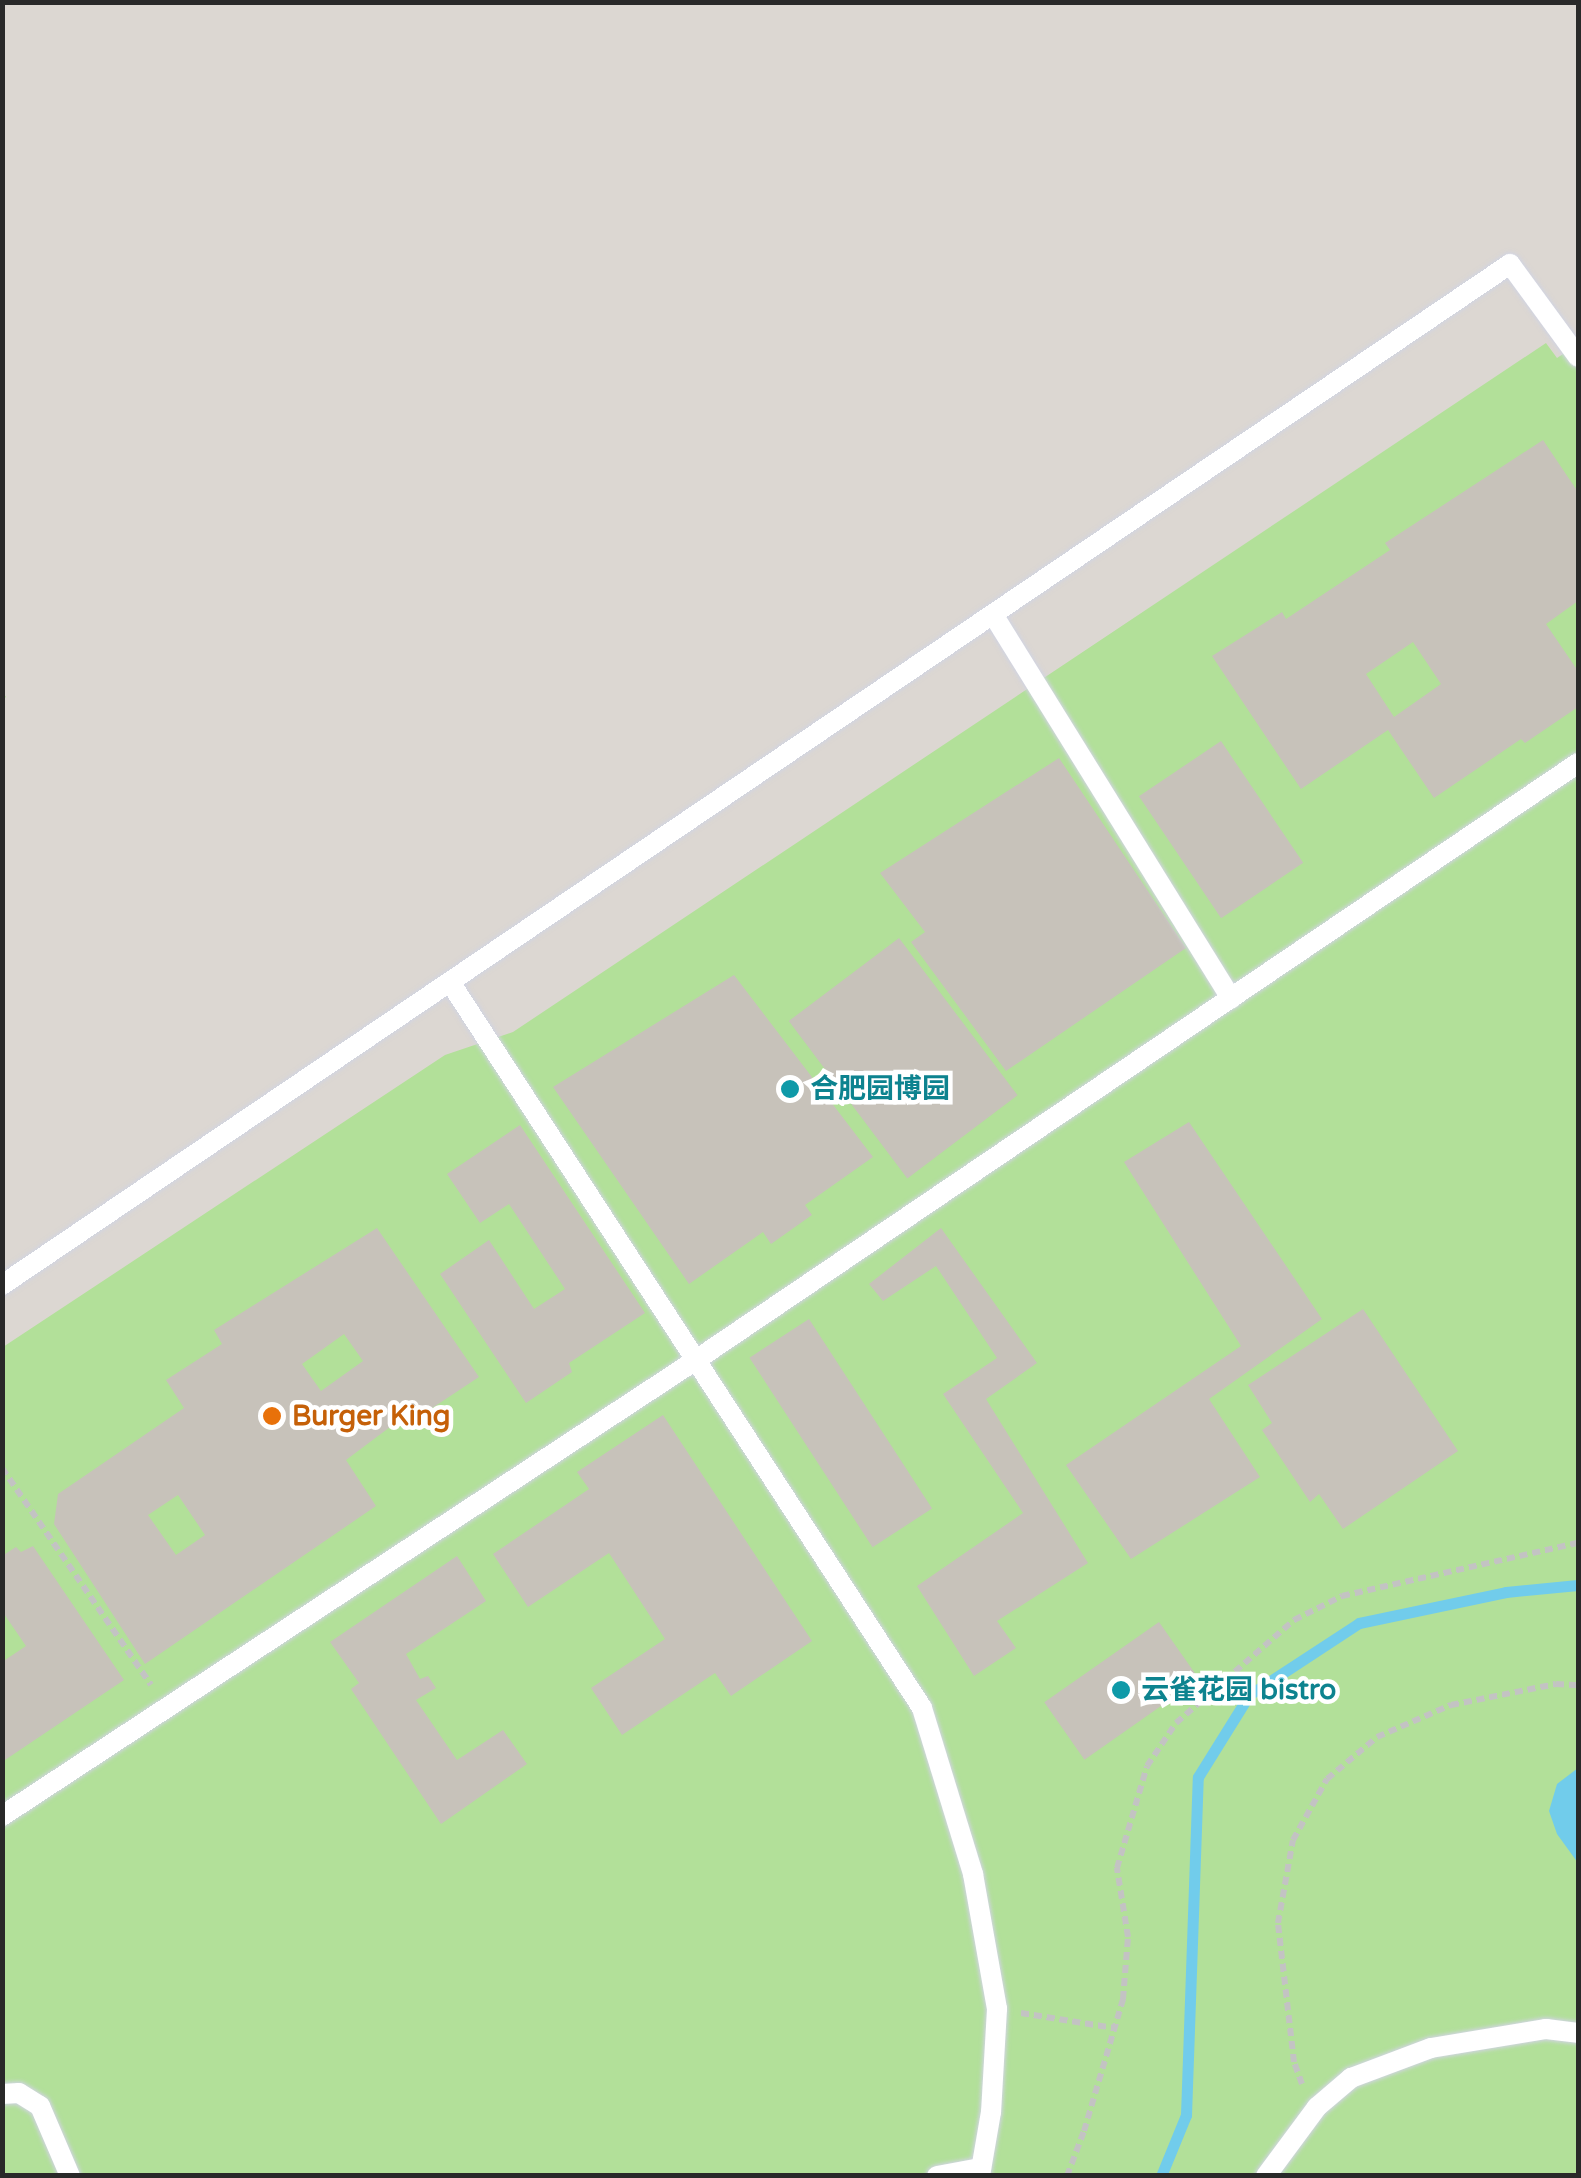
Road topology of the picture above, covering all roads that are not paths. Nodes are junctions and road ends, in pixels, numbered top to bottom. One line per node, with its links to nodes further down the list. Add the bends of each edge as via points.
1 (1578, 357): 2 (lane, via 1510,264)
2 (994, 616): 4 (lane); 5 (lane)
3 (1578, 763): 5 (lane)
4 (452, 986): 6 (lane); 7 (lane)
5 (1231, 998): 7 (lane)
6 (2, 1286)
7 (696, 1360): 8 (lane); 11 (lane, via 922,1708 972,1874 997,2010)
8 (2, 1816)
9 (1578, 2032): 14 (lane, via 1546,2029 1432,2048 1350,2078 1312,2114)
10 (2, 2094): 12 (lane, via 19,2093 40,2106)
11 (980, 2172): 13 (lane)
12 (70, 2176)
13 (937, 2176)
14 (1266, 2176)

